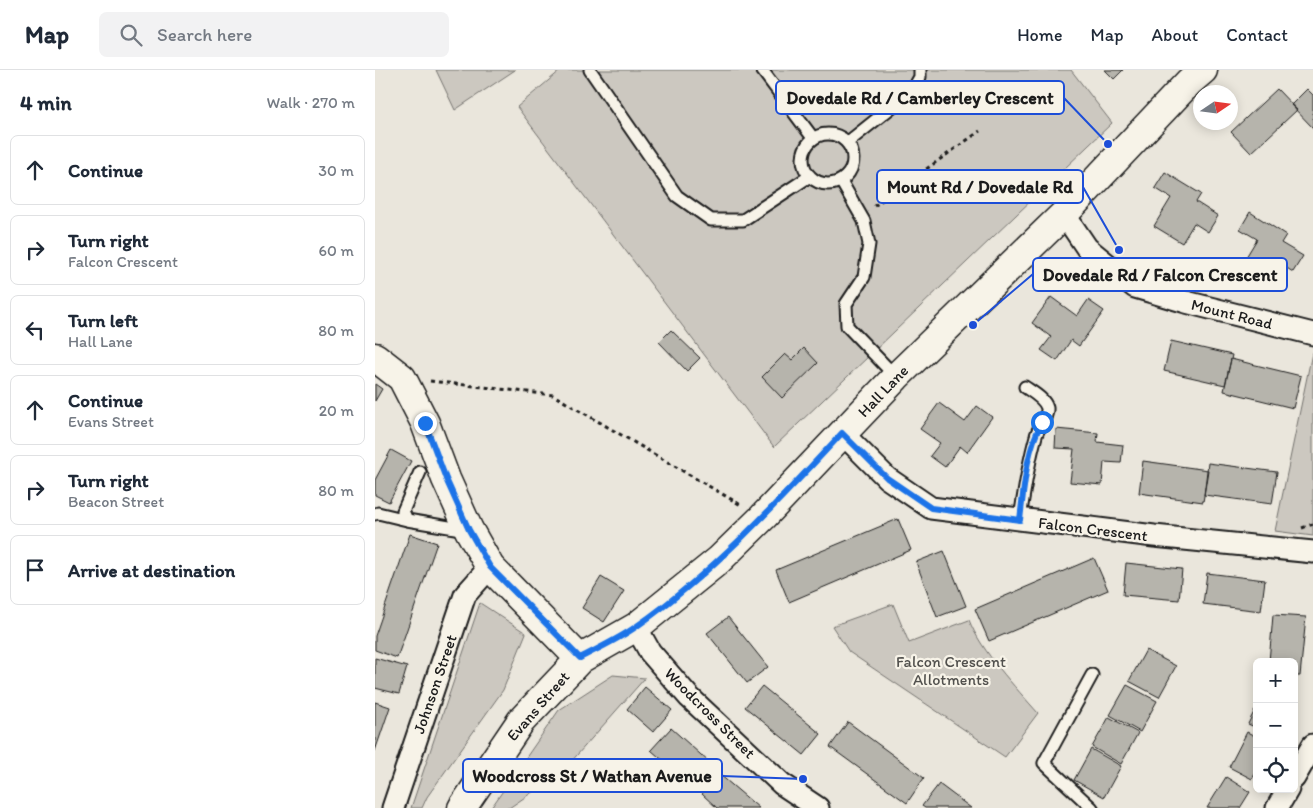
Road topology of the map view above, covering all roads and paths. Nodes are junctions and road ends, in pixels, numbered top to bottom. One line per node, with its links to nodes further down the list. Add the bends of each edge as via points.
1 (590, 70): 8 (lane, via 677,196 711,220 743,220)
2 (763, 70): 6 (lane)
3 (920, 70): 7 (lane, via 912,91)
4 (1203, 70): 10 (street, Hall Lane)
5 (980, 131): 11 (path)
6 (813, 138): 7 (lane, via 820,134 835,134); 8 (lane, via 807,144 803,161)
7 (848, 142): 9 (lane, via 854,158 853,167)
8 (810, 176): 9 (lane, via 825,184)
9 (841, 180): 11 (lane)
10 (1064, 214): 12 (street, Mount Road, via 1087,248 1135,286); 14 (street, Hall Lane)
11 (861, 215): 14 (lane, via 869,244 864,277 846,304 847,326)
12 (1313, 334)
13 (375, 357): 15 (street)
14 (896, 377): 17 (street, Hall Lane)
15 (402, 378): 20 (path, via 553,395); 23 (street, via 425,423)
16 (1025, 387): 22 (lane, via 1045,402 1047,414 1036,433 1025,474)
17 (842, 433): 20 (street, Hall Lane); 22 (street, Falcon Crescent, via 887,478 931,508)
18 (420, 472): 21 (lane, via 403,511)
19 (375, 514): 21 (lane)
20 (763, 517): 26 (street, Hall Lane, via 719,560)
21 (407, 520): 23 (lane)
22 (1020, 520): 24 (street, Falcon Crescent)
23 (469, 530): 25 (street)
24 (1313, 552)
25 (490, 567): 27 (street); 32 (street, Johnson Street, via 465,595)
26 (636, 627): 27 (street, Evans Street); 34 (street, Woodcross Street, via 650,652 689,697 783,784)
27 (580, 658): 33 (street, Evans Street, via 521,721)
28 (1092, 675): 35 (lane, via 1045,763)
29 (1313, 745): 30 (street)
30 (1298, 771)
31 (1286, 793): 36 (street)
32 (393, 808)
33 (462, 808)
34 (818, 808)
35 (1092, 808)
36 (1277, 808)

